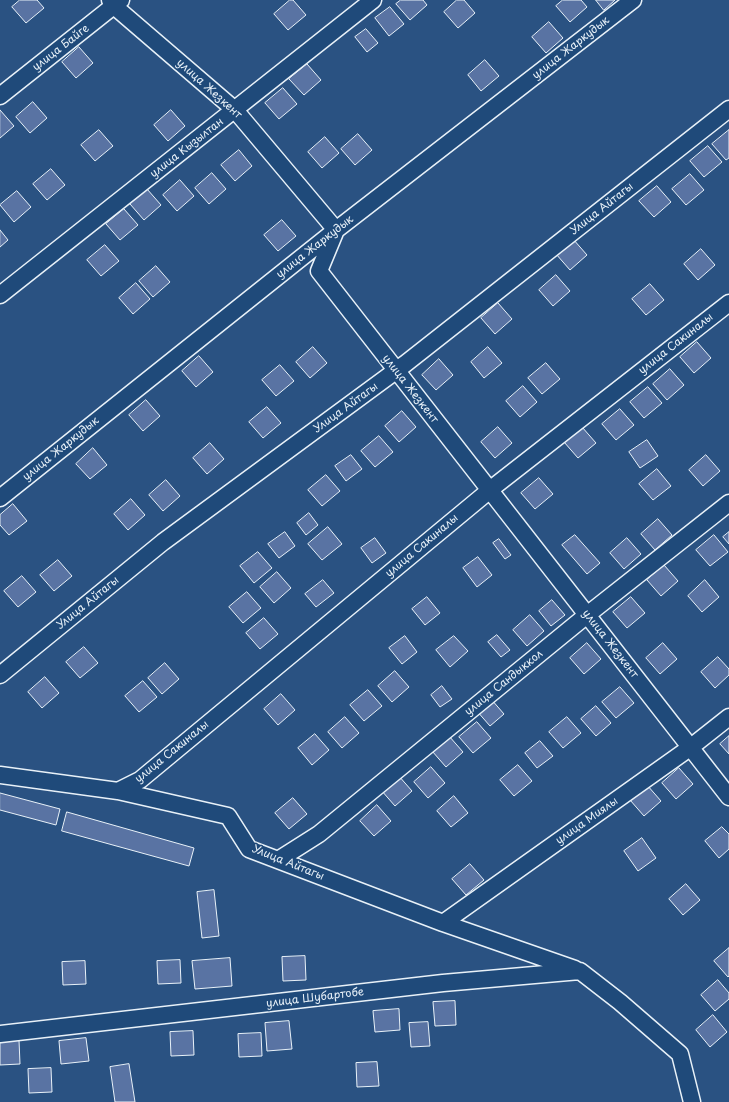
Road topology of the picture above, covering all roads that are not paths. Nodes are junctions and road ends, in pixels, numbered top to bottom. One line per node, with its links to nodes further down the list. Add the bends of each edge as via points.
1 (373, 0): 6 (street, улица Кызылтан)
2 (633, 0): 7 (street, улица Жаркудык)
3 (115, 2): 4 (street, улица Байге); 6 (street, улица Жезкент)
4 (0, 96)
5 (729, 109): 10 (street, Улица Айтагы)
6 (236, 110): 7 (street, улица Жезкент); 8 (street, улица Кызылтан)
7 (336, 230): 10 (street, улица Жезкент, via 318,272); 12 (street, улица Жаркудык)
8 (0, 295)
9 (729, 303): 11 (street, улица Сакиналы)
10 (396, 371): 11 (street, улица Жезкент); 15 (street, Улица Айтагы, via 163,542)
11 (490, 490): 14 (street, улица Жезкент); 19 (street, улица Сакиналы, via 140,780)
12 (0, 498)
13 (729, 503): 14 (street, улица Сандыккол)
14 (587, 615): 17 (street, улица Жезкент); 21 (street, улица Сандыккол, via 319,834)
15 (0, 675)
16 (729, 717): 17 (street, улица Миялы)
17 (690, 747): 20 (street, улица Жезкент); 22 (street, улица Миялы)
18 (0, 775): 19 (street, Улица Айтагы)
19 (118, 791): 21 (street, Улица Айтагы, via 228,816 249,849)
20 (729, 796)
21 (278, 860): 22 (street, Улица Айтагы)
22 (443, 923): 23 (street, Улица Айтагы)
23 (580, 971): 24 (street, улица Шубартобе, via 443,983); 25 (street, via 680,1054)
24 (0, 1034)
25 (692, 1102)

